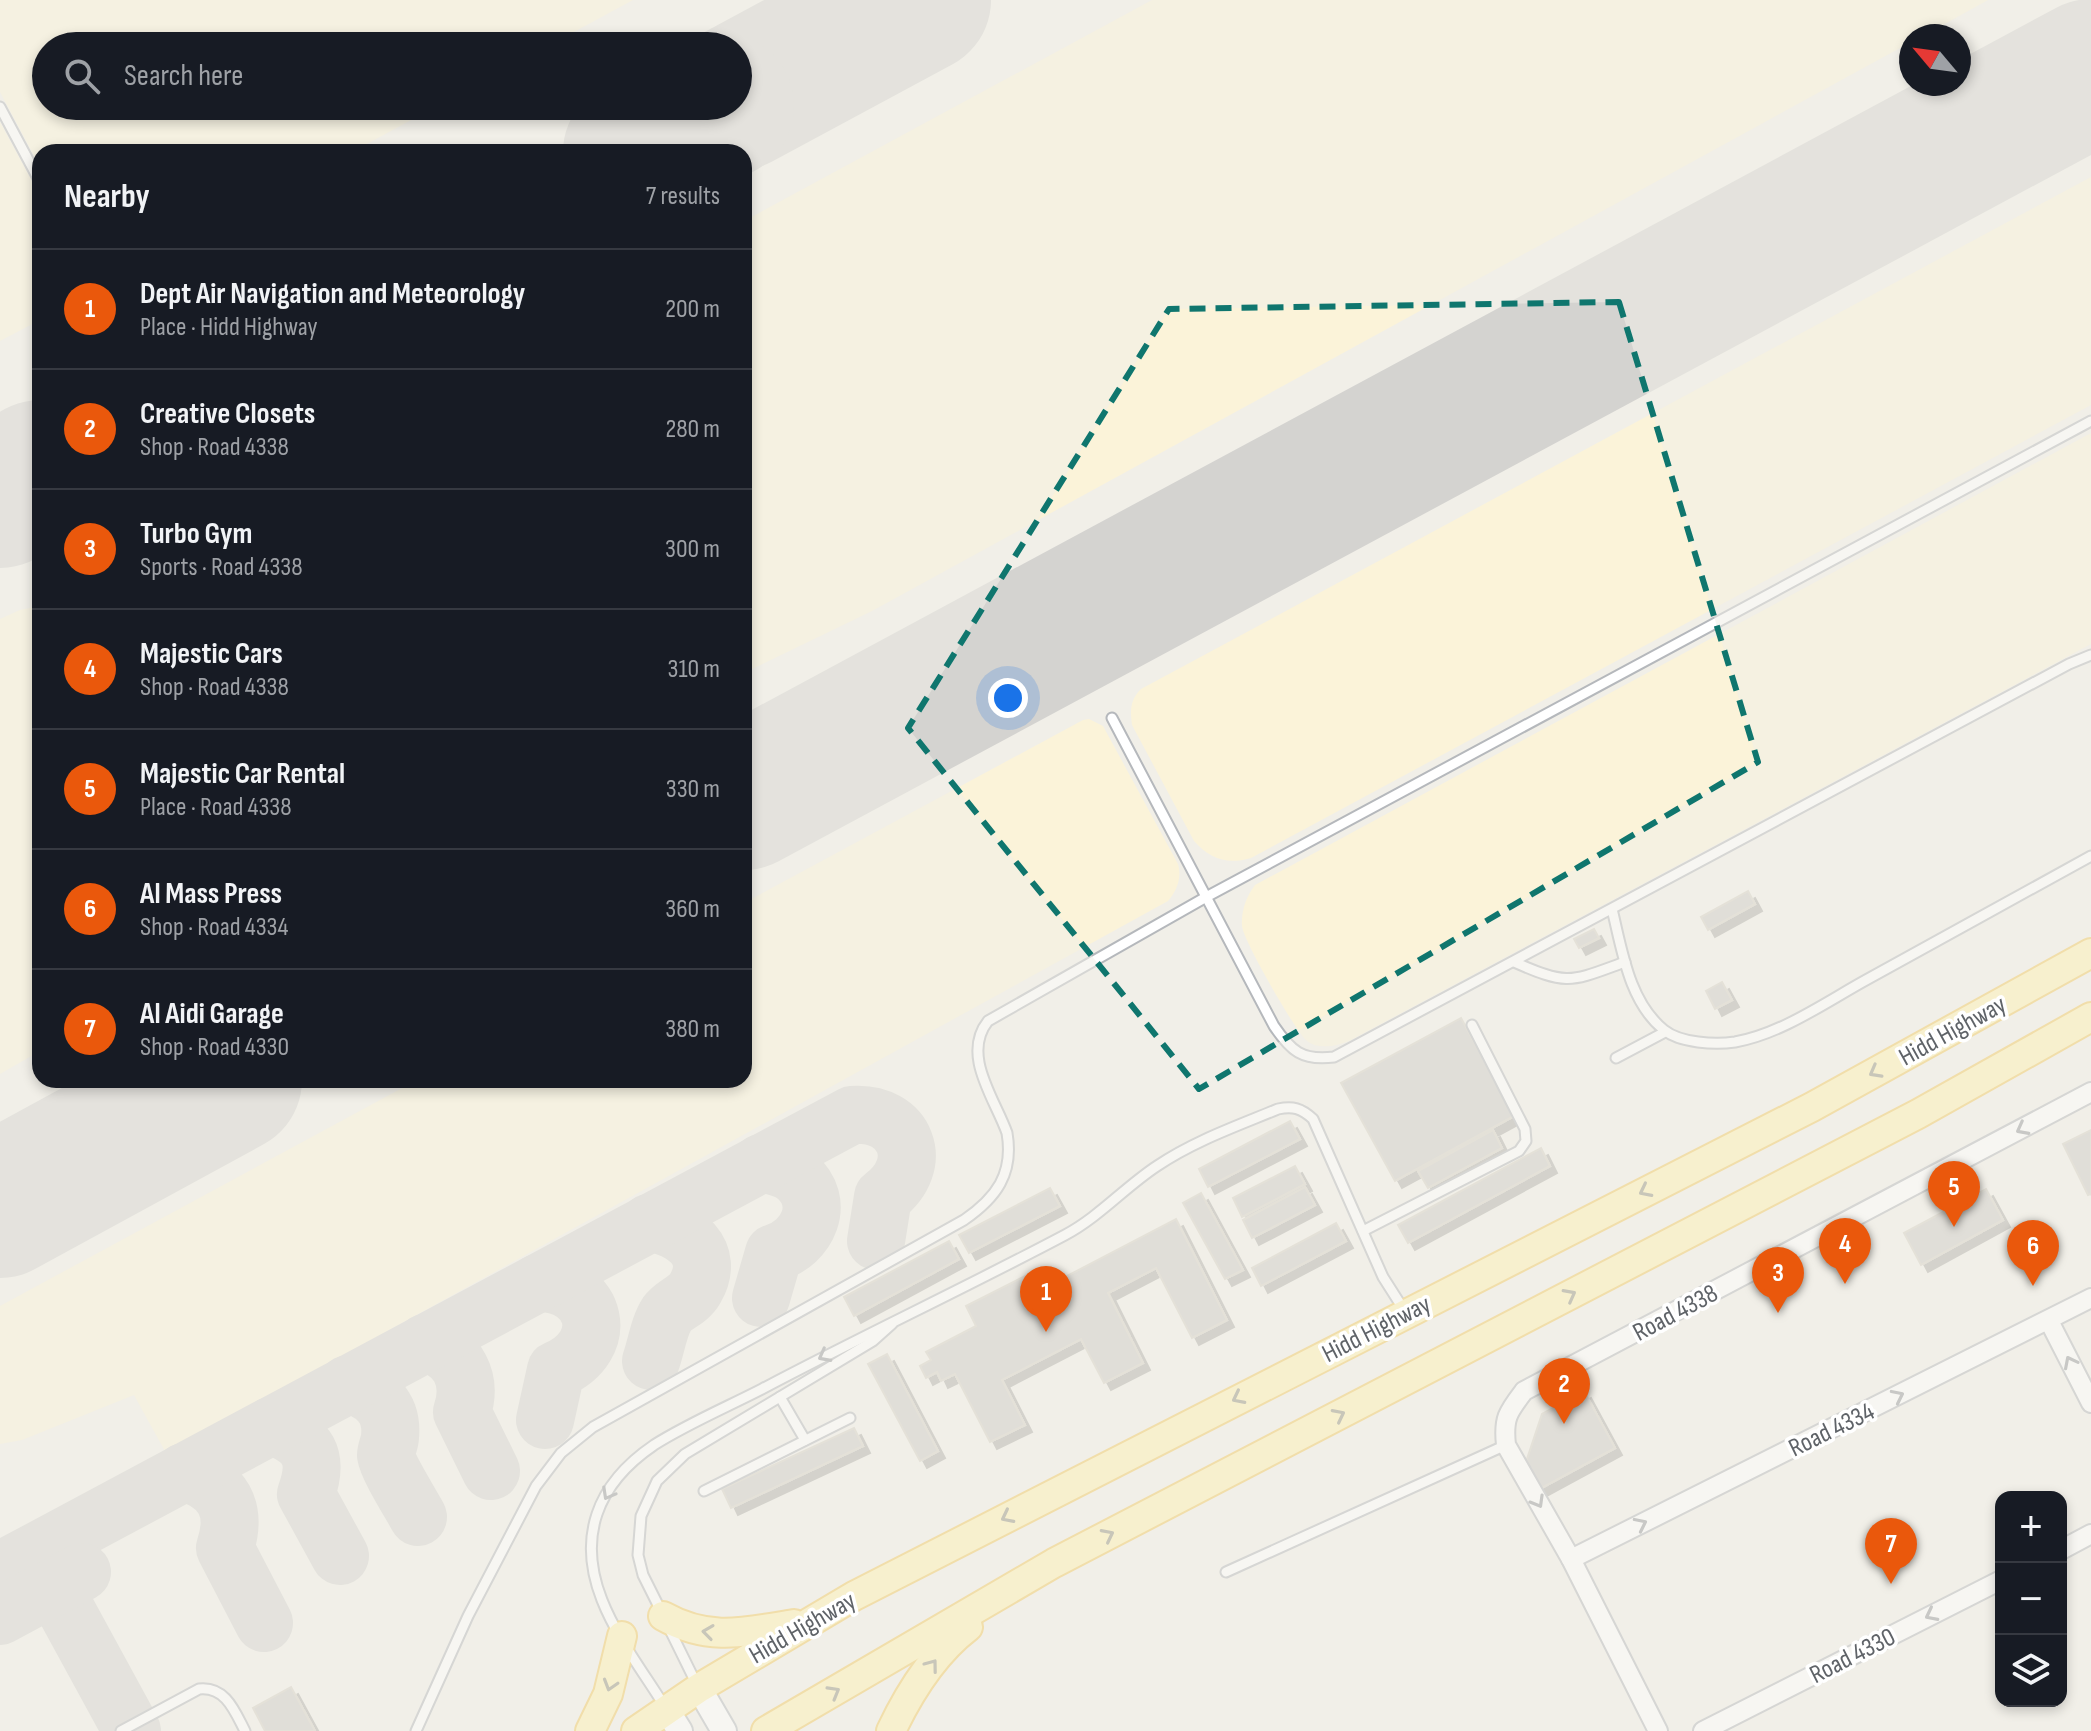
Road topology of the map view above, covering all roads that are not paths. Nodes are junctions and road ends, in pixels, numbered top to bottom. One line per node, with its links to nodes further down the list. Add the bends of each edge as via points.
1 (0, 107): 2 (lane)
2 (32, 167)
3 (2091, 421): 7 (lane)
4 (2091, 655): 8 (lane)
5 (1112, 718): 7 (lane)
6 (2091, 856): 14 (lane, via 1792,1021 1733,1042 1699,1042)
7 (1208, 896): 10 (lane, via 1274,1026 1288,1046 1310,1057 1334,1057); 45 (lane, via 995,1015 982,1028 977,1055 1010,1146 1006,1174 994,1197 964,1220 593,1427 561,1453 536,1486)
8 (1612, 909): 10 (lane); 11 (lane)
9 (2091, 953): 19 (main road, Hidd Highway, one-way to 19, via 1812,1107)
10 (1514, 962): 11 (lane, via 1569,980)
11 (1625, 962): 14 (lane, via 1641,1004)
12 (2091, 1017): 35 (main road, one-way to 12, via 1918,1114)
13 (1472, 1025): 17 (lane, via 1525,1129 1526,1141 1519,1151)
14 (1665, 1032): 15 (lane)
15 (1616, 1058)
16 (2091, 1092): 30 (street, Road 4338, one-way to 30, via 1524,1391 1508,1411)
17 (1363, 1231): 19 (lane); 20 (lane, via 1313,1119 1289,1106 1177,1153 1084,1224)
18 (2091, 1298): 21 (street, Road 4334)
19 (1406, 1312): 39 (main road, Hidd Highway, one-way to 39)
20 (894, 1321): 22 (lane, one-way to 22); 23 (lane, via 873,1341)
21 (2049, 1321): 24 (street, one-way to 21); 34 (street, Road 4334, one-way to 21)
22 (753, 1394): 25 (lane); 26 (lane)
23 (780, 1397): 25 (lane); 29 (lane)
24 (2091, 1403)
25 (761, 1409): 28 (lane)
26 (707, 1418): 28 (lane); 40 (lane, one-way to 40, via 635,1460 619,1475 597,1515 591,1560 595,1582)
27 (850, 1418): 29 (lane)
28 (718, 1436): 38 (lane, via 670,1466 641,1516 638,1555)
29 (805, 1440): 31 (lane)
30 (1506, 1445): 34 (street, one-way to 34); 36 (lane)
31 (704, 1491)
32 (2091, 1534): 33 (street)
33 (2067, 1547)
34 (1571, 1559): 51 (street)
35 (1054, 1563): 49 (main road, one-way to 35); 50 (main road, one-way to 35, via 906,1699 951,1639)
36 (1226, 1572)
37 (1995, 1583): 52 (street, Road 4330, one-way to 52)
38 (663, 1616): 39 (main road, one-way to 38, via 724,1634 693,1630); 41 (lane)
39 (810, 1622): 41 (main road, Hidd Highway)
40 (622, 1636): 42 (lane); 46 (main road, one-way to 46, via 608,1694)
41 (699, 1688): 42 (main road, Hidd Highway); 48 (main road)
42 (674, 1721): 47 (main road, Hidd Highway)
43 (121, 1731): 44 (lane, via 205,1688 229,1701)
44 (245, 1731)
45 (416, 1731)
46 (590, 1731)
47 (636, 1731)
48 (724, 1731)
49 (766, 1731)
50 (891, 1731)
51 (1658, 1731)
52 (1703, 1731)

